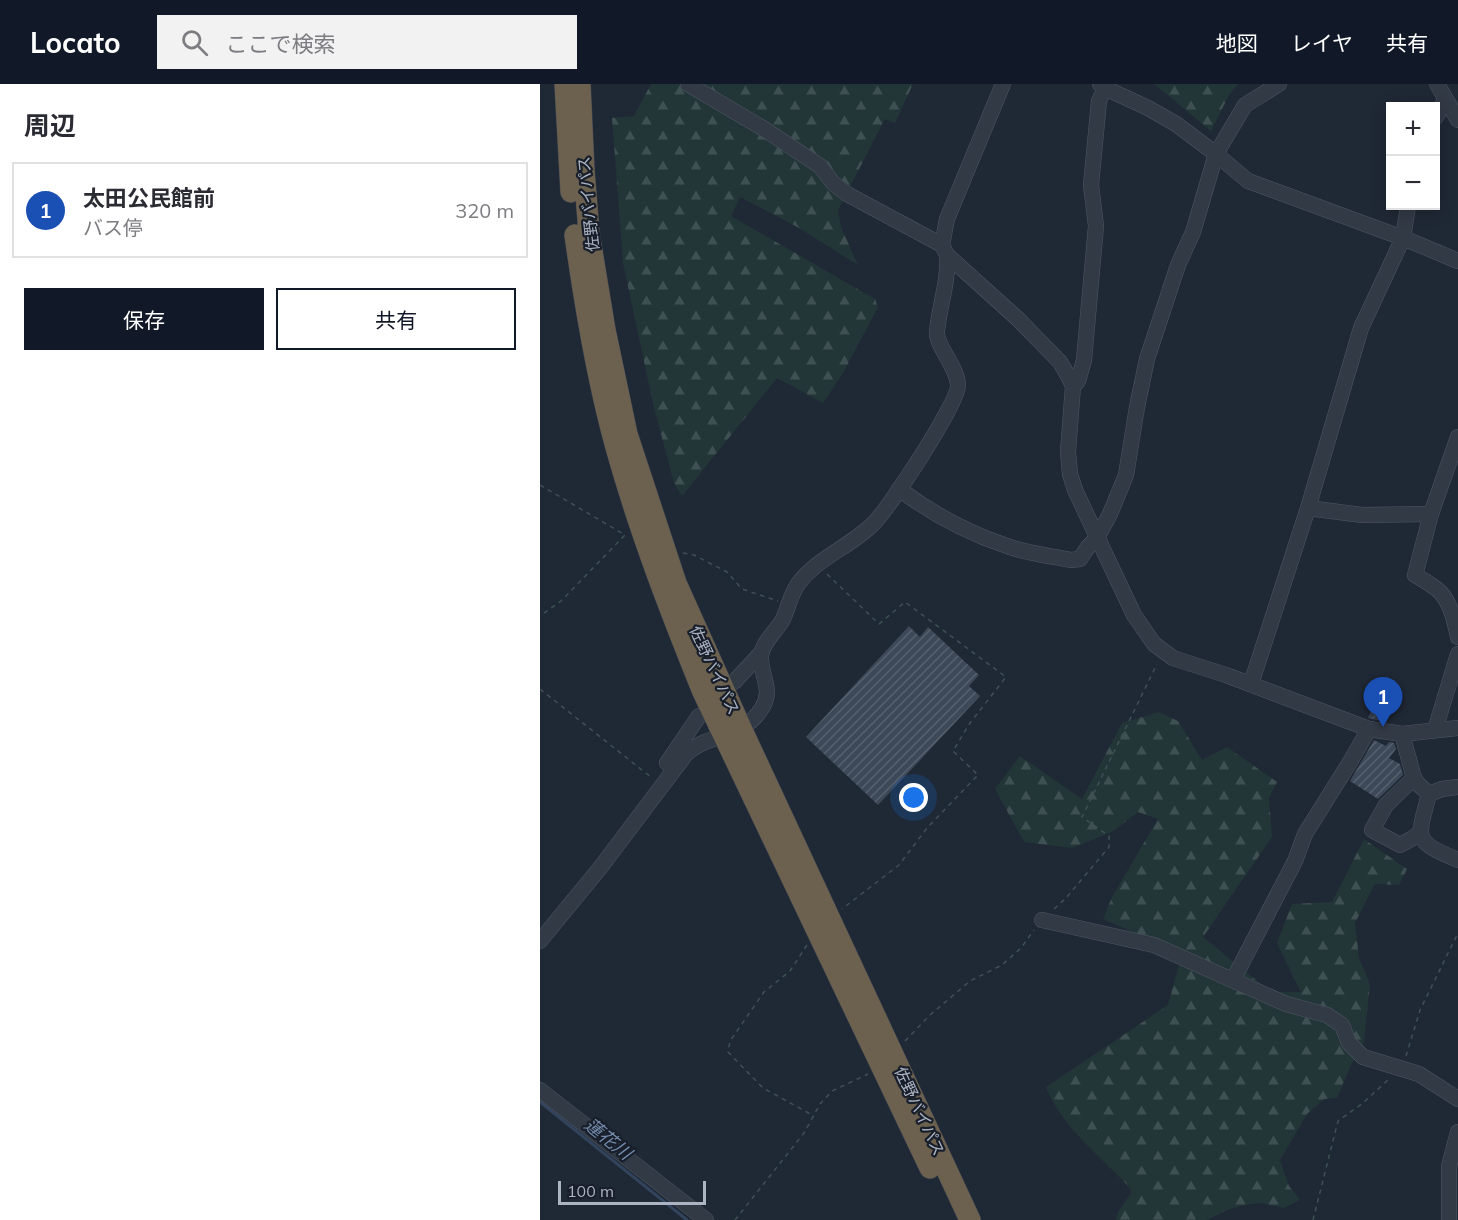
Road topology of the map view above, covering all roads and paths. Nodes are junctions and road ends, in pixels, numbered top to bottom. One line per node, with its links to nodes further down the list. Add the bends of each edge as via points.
1 (687, 84): 13 (street, via 820,166 848,194)
2 (1003, 84): 13 (street, via 947,219)
3 (1280, 84): 10 (street, via 1245,105)
4 (1437, 84): 7 (street)
5 (580, 86): 22 (highway, 佐野バイパス, via 589,233 605,330 627,434); 37 (highway, 佐野バイパス, via 566,127 574,227 601,387 641,530 683,641)
6 (1102, 86): 10 (street, via 1176,124); 15 (street, via 1091,185 1096,226 1084,360)
7 (1445, 99): 8 (street); 9 (street)
8 (1440, 109)
9 (1458, 120)
10 (1216, 154): 12 (street, via 1260,187); 21 (street, via 1193,232 1147,359 1126,474)
11 (1407, 210): 12 (street)
12 (1403, 238): 14 (street); 19 (street, via 1361,328)
13 (945, 250): 15 (street, via 1046,347); 18 (street, via 948,271 936,334 956,371 959,388)
14 (1458, 261)
15 (1073, 386): 21 (street, via 1068,436 1070,474)
16 (1458, 437): 20 (street)
17 (540, 485): 25 (path, via 625,535 561,601)
18 (899, 489): 21 (street, via 964,528 1009,547 1071,561 1080,559); 23 (street, via 874,523)
19 (1308, 508): 20 (street, via 1362,515); 31 (street)
20 (1431, 514): 26 (street, via 1415,575 1444,598)
21 (1097, 538): 27 (street, via 1134,615)
22 (667, 553): 24 (path, via 694,555 727,572 742,589); 37 (highway, 佐野バイパス)
23 (818, 565): 24 (street, via 798,584); 46 (path, via 879,624 905,602 1006,677 952,751 978,775 927,828 899,866)
24 (789, 604): 28 (street)
25 (540, 616)
26 (1458, 637)
27 (1163, 652): 31 (street); 45 (path, via 1082,817 1109,836 1109,847)
28 (761, 653): 30 (street); 37 (street, via 761,671 769,690 763,708)
29 (1458, 654): 36 (street)
30 (734, 682)
31 (1251, 684): 35 (street)
32 (540, 689): 40 (path)
33 (699, 716): 40 (street, via 664,768)
34 (1458, 728): 36 (street)
35 (1369, 729): 38 (street); 49 (street, via 1305,834)
36 (1436, 730): 38 (street)
37 (733, 733): 40 (street, via 694,746); 46 (highway, 佐野バイパス)
38 (1402, 734): 39 (street)
39 (1414, 778): 42 (street); 43 (street, via 1386,805 1372,830 1400,845)
40 (662, 786): 48 (street)
41 (1458, 787): 42 (street)
42 (1429, 794): 43 (street)
43 (1420, 832): 44 (street, via 1427,846)
44 (1458, 860)
45 (1042, 920): 49 (street, via 1154,945); 50 (path, via 1021,948 1002,965 970,981)
46 (824, 927): 50 (highway, 佐野バイパス); 54 (path, via 790,971 764,992 728,1048 763,1088)
47 (1458, 933): 51 (path, via 1420,1010)
48 (540, 940)
49 (1233, 980): 51 (street, via 1286,1004 1327,1015 1342,1025 1349,1043 1363,1057)
50 (887, 1059): 54 (path, via 832,1091); 58 (highway, 佐野バイパス); 59 (highway, 佐野バイパス)
51 (1402, 1068): 53 (street); 60 (path, via 1338,1121)
52 (540, 1090): 56 (street)
53 (1458, 1099)
54 (814, 1116): 57 (path)
55 (1458, 1132): 61 (street, via 1449,1166)
56 (706, 1220)
57 (735, 1220)
58 (954, 1220)
59 (970, 1220)
60 (1313, 1220)
61 (1449, 1220)

